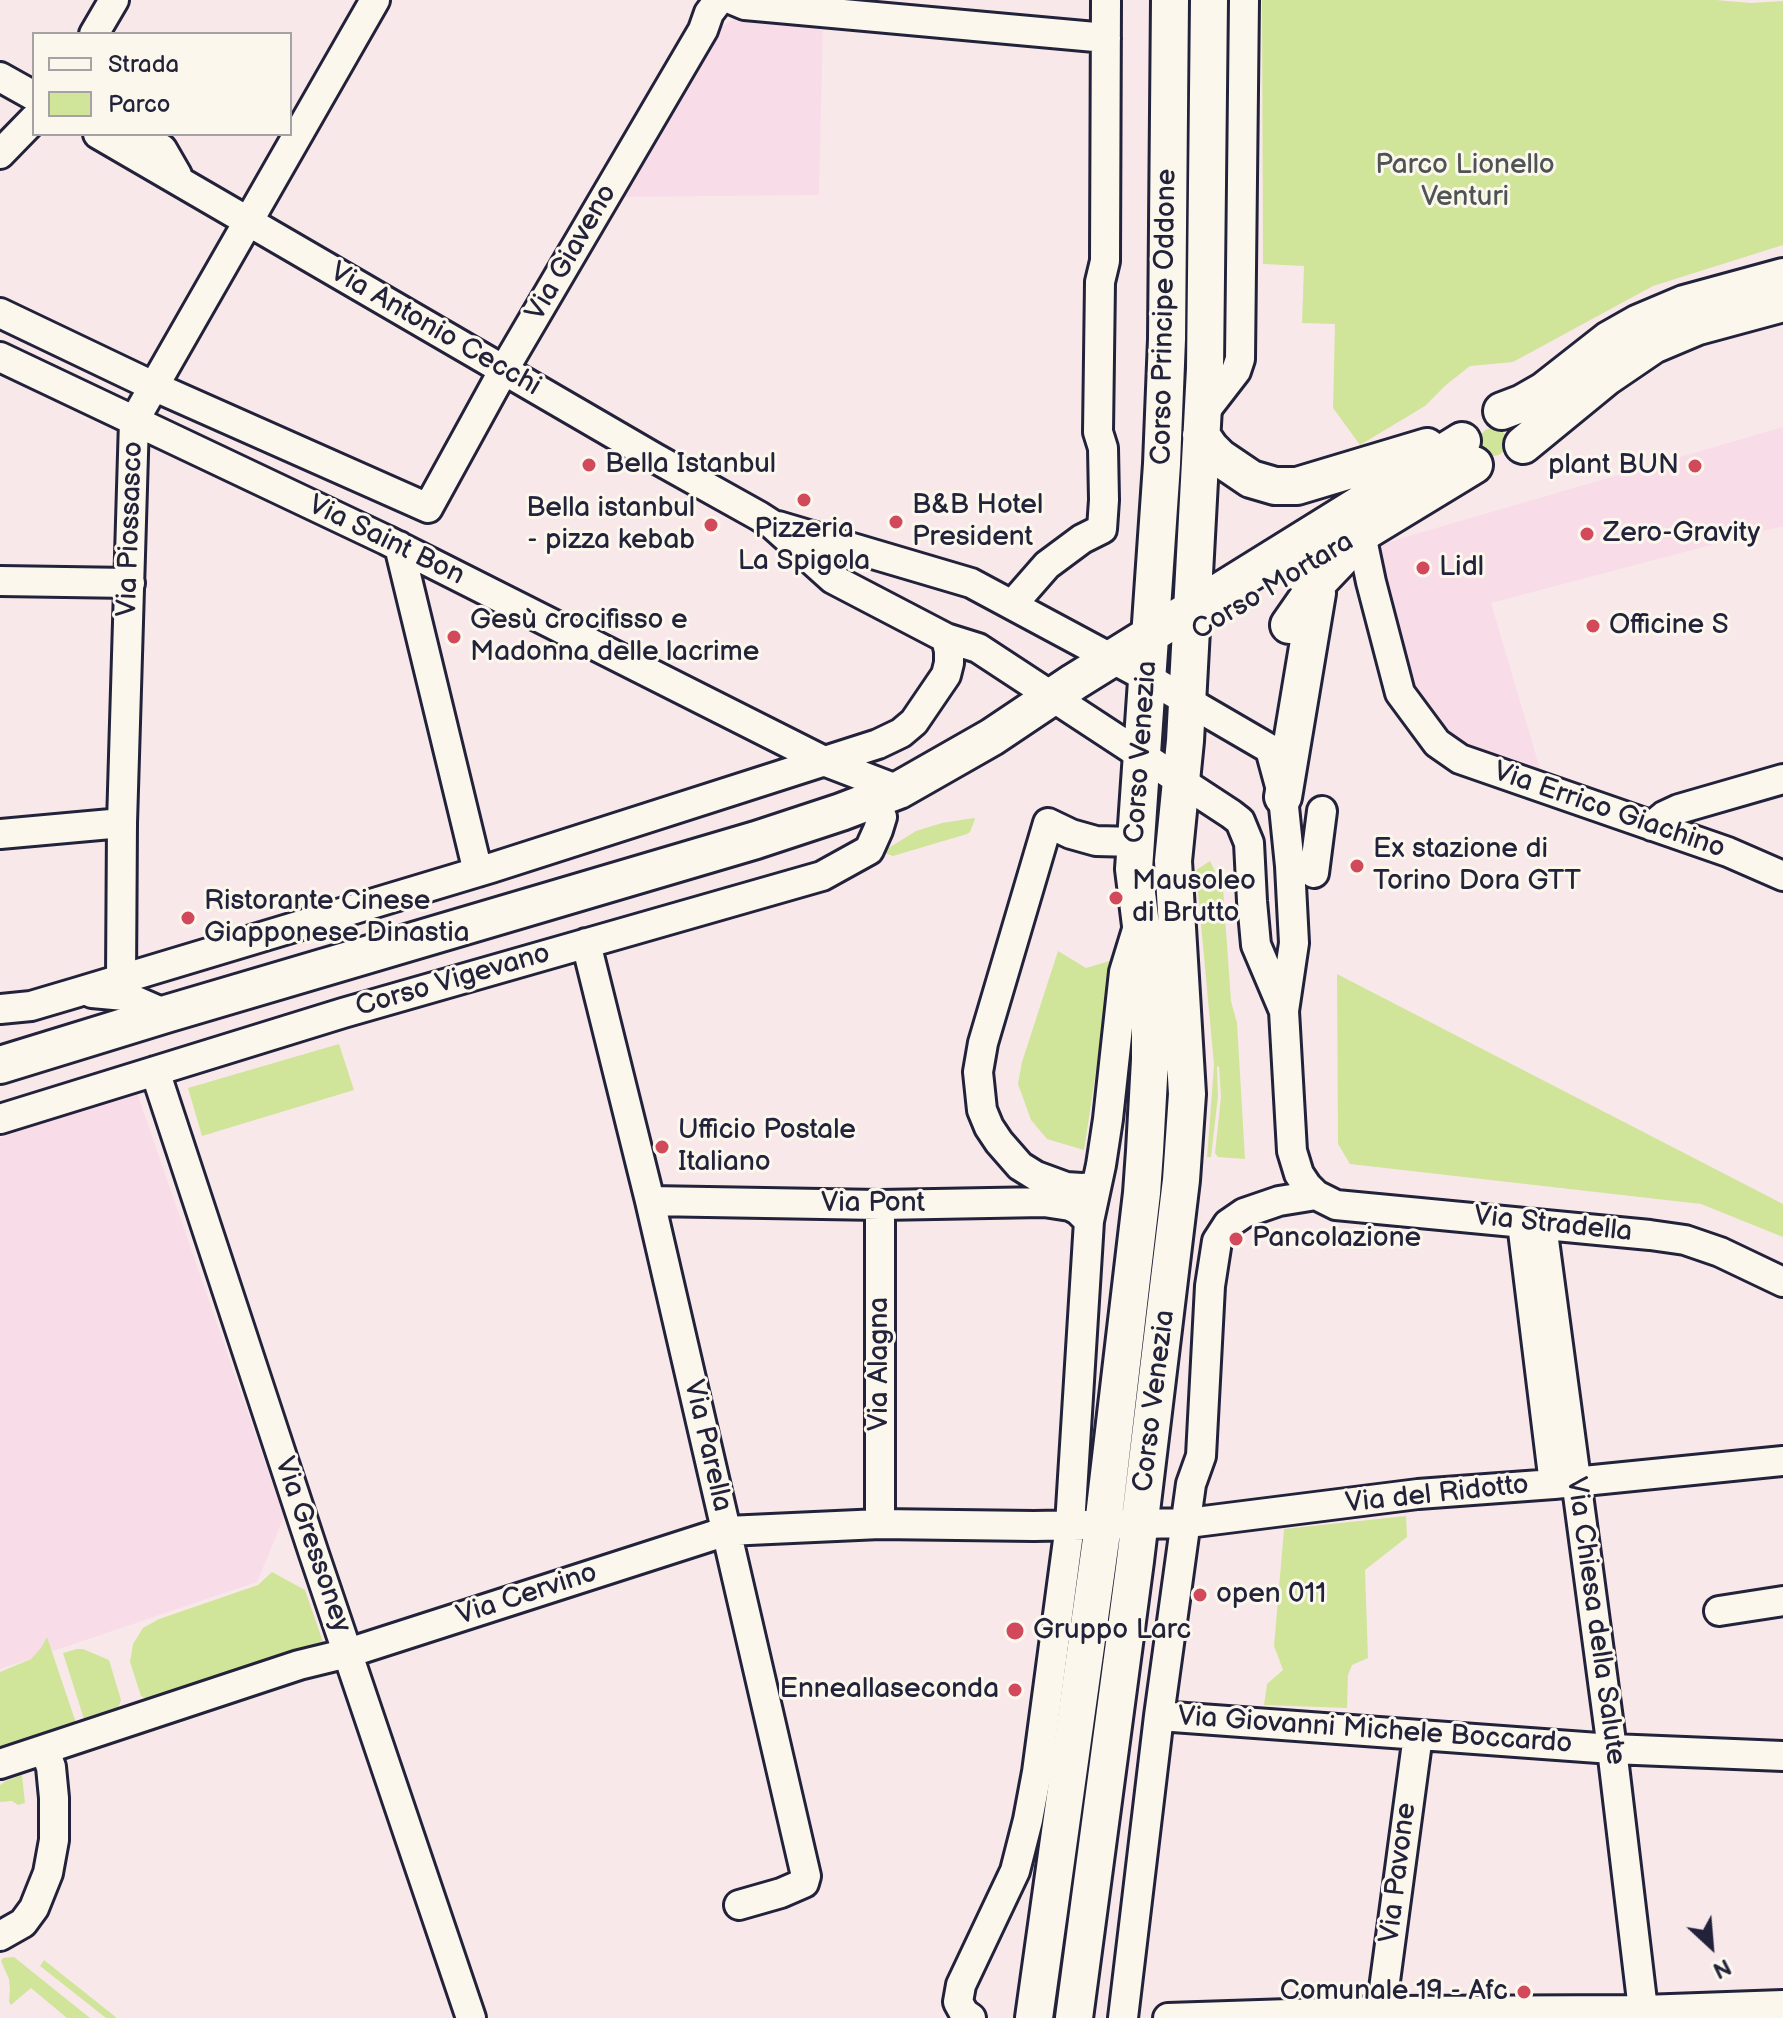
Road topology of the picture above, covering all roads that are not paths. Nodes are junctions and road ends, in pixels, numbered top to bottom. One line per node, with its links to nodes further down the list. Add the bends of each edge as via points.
1 (114, 0): 11 (street)
2 (375, 0): 16 (street, Via Piossasco)
3 (698, 0): 4 (street)
4 (706, 0)
5 (719, 0): 27 (street, Via Giaveno)
6 (733, 0): 12 (street)
7 (1106, 0): 12 (street, Corso Principe Oddone)
8 (1170, 0): 42 (main road, Corso Principe Oddone, via 1162,464)
9 (1209, 0): 29 (main road, Corso Principe Oddone)
10 (1244, 0): 29 (street, Corso Principe Oddone, via 1240,359)
11 (95, 32)
12 (1106, 38): 38 (street, Corso Principe Oddone, via 1098,432 1103,448 1102,529 1047,565)
13 (0, 77): 14 (street)
14 (32, 95)
15 (32, 121): 20 (street)
16 (292, 134)
17 (101, 136): 21 (street, Via Antonio Cecchi)
18 (141, 136): 21 (street, via 162,149)
19 (291, 136): 22 (street, Via Piossasco)
20 (0, 154)
21 (182, 183): 22 (street, Via Antonio Cecchi)
22 (238, 221): 27 (street, Via Antonio Cecchi); 28 (street, Via Piossasco)
23 (1783, 277): 30 (main road, via 1684,304 1609,340 1544,391 1502,411 1512,416 1523,434)
24 (1783, 303): 30 (main road, Corso Mortara, via 1698,326 1653,345)
25 (0, 313): 28 (street, Via Saint Bon)
26 (0, 357): 28 (street, Via Saint Bon)
27 (503, 370): 31 (street, Via Giaveno); 32 (street, Via Antonio Cecchi)
28 (143, 403): 31 (street, Via Saint Bon); 34 (street, Via Saint Bon); 36 (street, Via Piossasco)
29 (1202, 425): 30 (main road, via 1220,458 1251,479 1275,486 1297,486 1437,443); 39 (main road, Corso Principe Oddone)
30 (1485, 449): 33 (main road, via 1471,486 1426,503); 39 (main road, Corso Mortara)
31 (422, 510): 34 (street, Via Giaveno)
32 (773, 525): 38 (street, Via Antonio Cecchi, via 971,583); 41 (street, Via Antonio Cecchi, via 833,579)
33 (1362, 539): 37 (main road); 53 (street, Via Errico Giachino, via 1400,693 1437,743 1460,759)
34 (400, 542): 46 (street, Via Saint Bon); 56 (street)
35 (0, 581): 36 (street)
36 (130, 583): 52 (street, Via Piossasco)
37 (1318, 583): 40 (main road); 49 (main road)
38 (1012, 605): 42 (street, Via Antonio Cecchi)
39 (1192, 622): 42 (main road); 43 (main road, Corso Principe Oddone)
40 (1289, 625)
41 (946, 638): 44 (street, Via Antonio Cecchi, via 978,648); 46 (street, via 946,675 914,722 878,744)
42 (1138, 661): 43 (street, Via Antonio Cecchi); 44 (main road); 45 (main road, Corso Venezia)
43 (1187, 701): 48 (main road, Corso Principe Oddone); 49 (street, via 1270,749)
44 (1062, 702): 45 (street); 50 (main road, Corso Vigevano, via 992,737)
45 (1142, 755): 48 (street); 55 (main road, Corso Venezia)
46 (826, 762): 50 (street, Via Saint Bon); 56 (street)
47 (1783, 779): 53 (street, via 1679,809)
48 (1181, 781): 65 (street, via 1240,821 1246,834 1256,945); 85 (main road, Corso Venezia, via 1173,861 1187,1094)
49 (1283, 797): 65 (street, via 1294,943)
50 (891, 804): 60 (street, Corso Vigevano, via 869,850 822,876); 66 (main road, Corso Vigevano, via 843,826 761,838)
51 (1322, 811): 57 (street)
52 (122, 823): 54 (street); 61 (street, Via Piossasco)
53 (1652, 826): 58 (street, Via Errico Giachino)
54 (0, 834)
55 (1136, 842): 59 (main road, Corso Venezia); 71 (street, via 1096,841 1048,823 978,1072 989,1127)
56 (478, 872): 61 (street)
57 (1314, 873)
58 (1783, 876)
59 (1141, 917): 72 (street, Corso Venezia, via 1124,972); 86 (main road, Corso Venezia, via 1150,1021 1142,1193)
60 (586, 943): 69 (street, Corso Vigevano); 74 (street, Via Parella)
61 (121, 979): 62 (street)
62 (75, 993): 63 (street); 66 (street, via 125,996)
63 (31, 1006): 64 (street); 67 (street)
64 (0, 1009)
65 (1284, 1011): 73 (street, via 1292,1151 1299,1174)
66 (166, 1014): 68 (main road, Corso Vigevano)
67 (0, 1021)
68 (0, 1065)
69 (155, 1071): 70 (street, Corso Vigevano); 90 (street, Via Gressoney)
70 (0, 1119)
71 (1020, 1166): 72 (street, via 1066,1187); 75 (street, via 1019,1189)
72 (1096, 1186): 78 (street, Corso Venezia)
73 (1316, 1195): 77 (street, Via Stradella); 79 (street, Via Stradella, via 1336,1205)
74 (650, 1201): 76 (street, Via Pont); 87 (street, Via Parella)
75 (1010, 1203): 76 (street, Via Pont); 78 (street, Via Pont, via 1070,1206)
76 (880, 1205): 84 (street, Via Alagna)
77 (1244, 1213): 83 (street, Corso Venezia, via 1217,1241 1201,1456 1191,1484)
78 (1089, 1221): 86 (street, Corso Venezia)
79 (1532, 1224): 80 (street, Via Stradella, via 1685,1240); 82 (street, Via Chiesa della Salute)
80 (1783, 1282)
81 (1783, 1461): 82 (street, Via del Ridotto)
82 (1565, 1483): 83 (street, Via del Ridotto, via 1418,1494); 93 (street, Via Chiesa della Salute)
83 (1187, 1523): 85 (street, Via del Ridotto); 91 (street, Corso Venezia)
84 (880, 1524): 86 (street, Via Cervino); 87 (street, Via Cervino)
85 (1140, 1524): 86 (street, Via Cervino); 106 (main road, Corso Venezia)
86 (1087, 1525): 104 (street, Corso Venezia, via 1015,1871 961,1985 958,2002); 105 (main road, Corso Venezia)
87 (727, 1531): 90 (street, Via Cervino); 97 (street, Via Parella, via 806,1876 804,1883)
88 (1783, 1601): 89 (street)
89 (1719, 1611)
90 (348, 1653): 94 (street, Via Cervino); 103 (street, Via Gressoney)
91 (1159, 1716): 92 (street, Via Giovanni Michele Boccardo); 107 (street, Corso Venezia)
92 (1418, 1735): 93 (street, Via Giovanni Michele Boccardo); 100 (street, Via Pavone)
93 (1612, 1749): 95 (street, Via Giovanni Michele Boccardo); 102 (street, Via Chiesa della Salute)
94 (45, 1751): 96 (street, Via Cervino); 98 (street, via 55,1811 48,1873 23,1923)
95 (1783, 1756)
96 (0, 1764)
97 (739, 1905)
98 (0, 1936)
99 (1783, 2005): 101 (street)
100 (1381, 2011): 102 (street); 108 (street)
101 (1745, 2012): 102 (street)
102 (1644, 2014)
103 (471, 2018)
104 (971, 2018)
105 (1034, 2018)
106 (1074, 2018)
107 (1123, 2018)
108 (1168, 2018)

